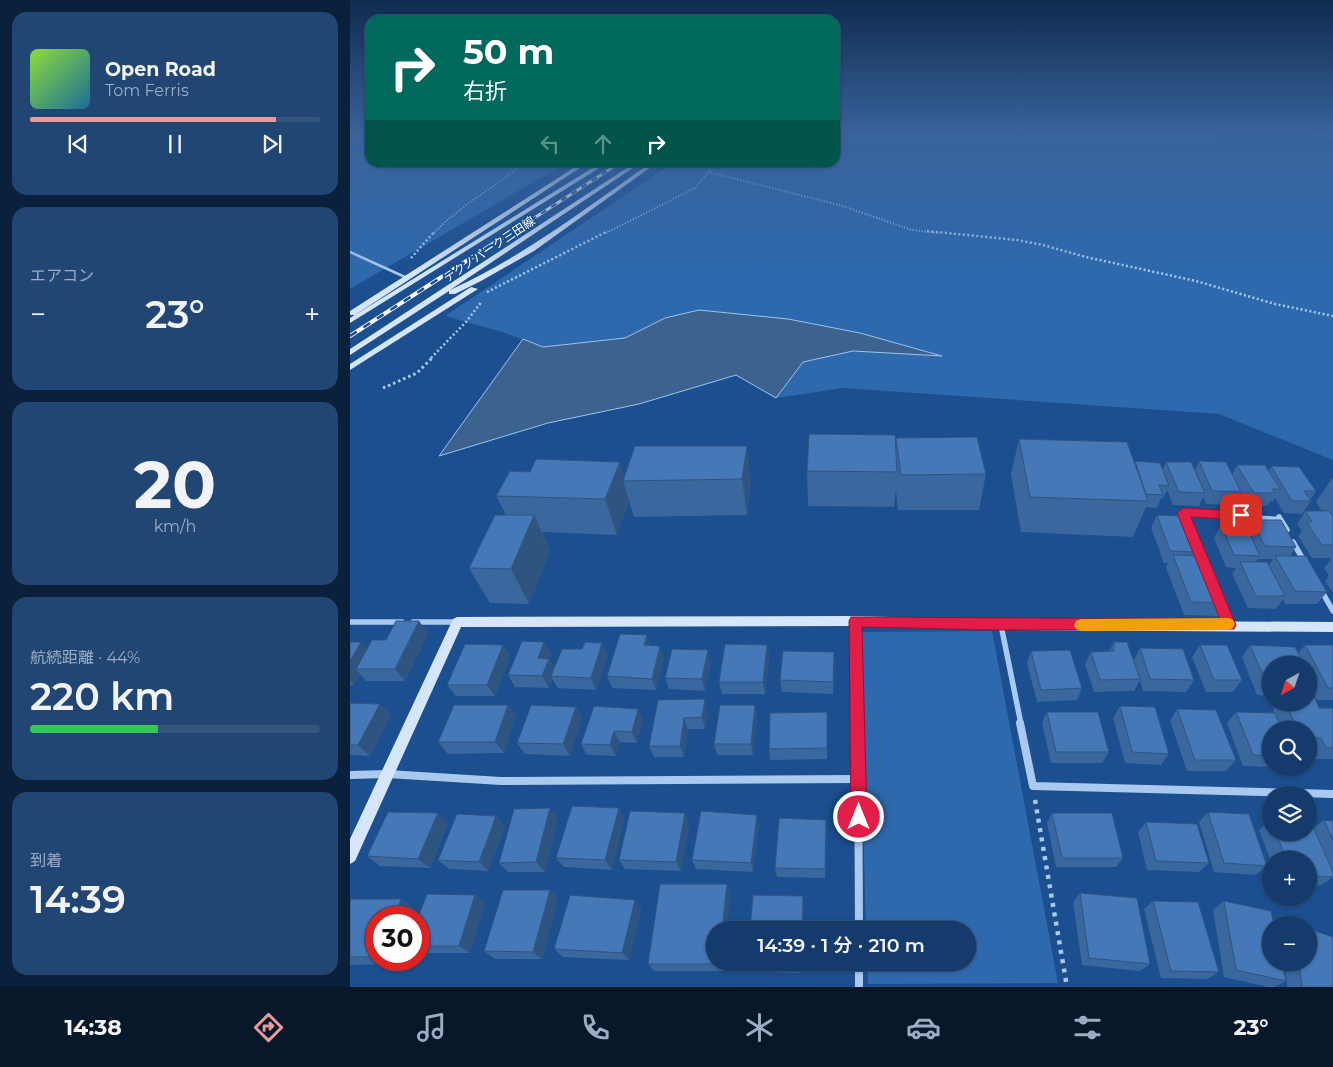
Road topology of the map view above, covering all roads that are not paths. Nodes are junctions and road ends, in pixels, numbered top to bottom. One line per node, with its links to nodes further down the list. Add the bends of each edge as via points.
1 (558, 180): 7 (main road)
2 (578, 180): 12 (main road, テクノパーク三田線)
3 (613, 180): 9 (main road, テクノパーク三田線)
4 (629, 180): 6 (main road)
5 (350, 252): 7 (lane)
6 (520, 257): 9 (main road, via 468,286); 14 (main road)
7 (405, 277): 8 (main road)
8 (398, 282): 10 (main road); 11 (main road)
9 (432, 300): 13 (main road, テクノパーク三田線)
10 (350, 309)
11 (350, 314)
12 (350, 321)
13 (350, 353)
14 (350, 368)
15 (1190, 530): 16 (street, via 1183,513 1279,517)
16 (1308, 568)
17 (1318, 585): 19 (street)
18 (1219, 599): 24 (street)
19 (1333, 611)
20 (855, 621): 22 (main road); 23 (main road); 28 (street)
21 (350, 622): 22 (street)
22 (457, 622): 26 (main road)
23 (1001, 625): 24 (main road); 29 (street, via 1033,786)
24 (1229, 625): 25 (main road)
25 (1333, 627)
26 (388, 774): 27 (street); 28 (street, via 501,781); 30 (main road)
27 (350, 775)
28 (859, 779): 31 (street)
29 (1333, 794)
30 (350, 856)
31 (859, 921)
32 (859, 971): 33 (street)
33 (858, 987)

